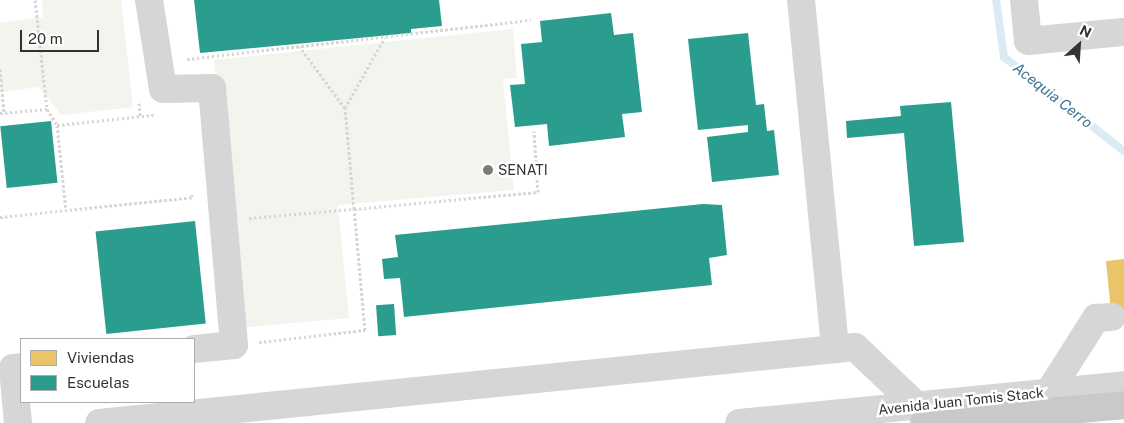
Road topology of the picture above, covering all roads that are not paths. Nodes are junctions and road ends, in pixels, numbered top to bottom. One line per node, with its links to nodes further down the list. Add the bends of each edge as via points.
1 (149, 0): 6 (street, via 162,89 212,88 234,345)
2 (801, 0): 7 (street)
3 (1024, 0): 4 (street, via 1028,41)
4 (1124, 32)
5 (1112, 317): 10 (street, via 1096,318)
6 (195, 349)
7 (835, 349): 12 (street, via 855,347); 14 (street)
8 (20, 367): 13 (street, via 12,368)
9 (1124, 384): 10 (street, Avenida Juan Tomis Stack)
10 (1049, 392): 12 (street, Avenida Juan Tomis Stack)
11 (1124, 404): 12 (main road, Avenida Juan Tomis Stack)
12 (920, 414): 15 (street, Avenida Juan Tomis Stack)
13 (18, 423)
14 (99, 423)
15 (739, 423)

